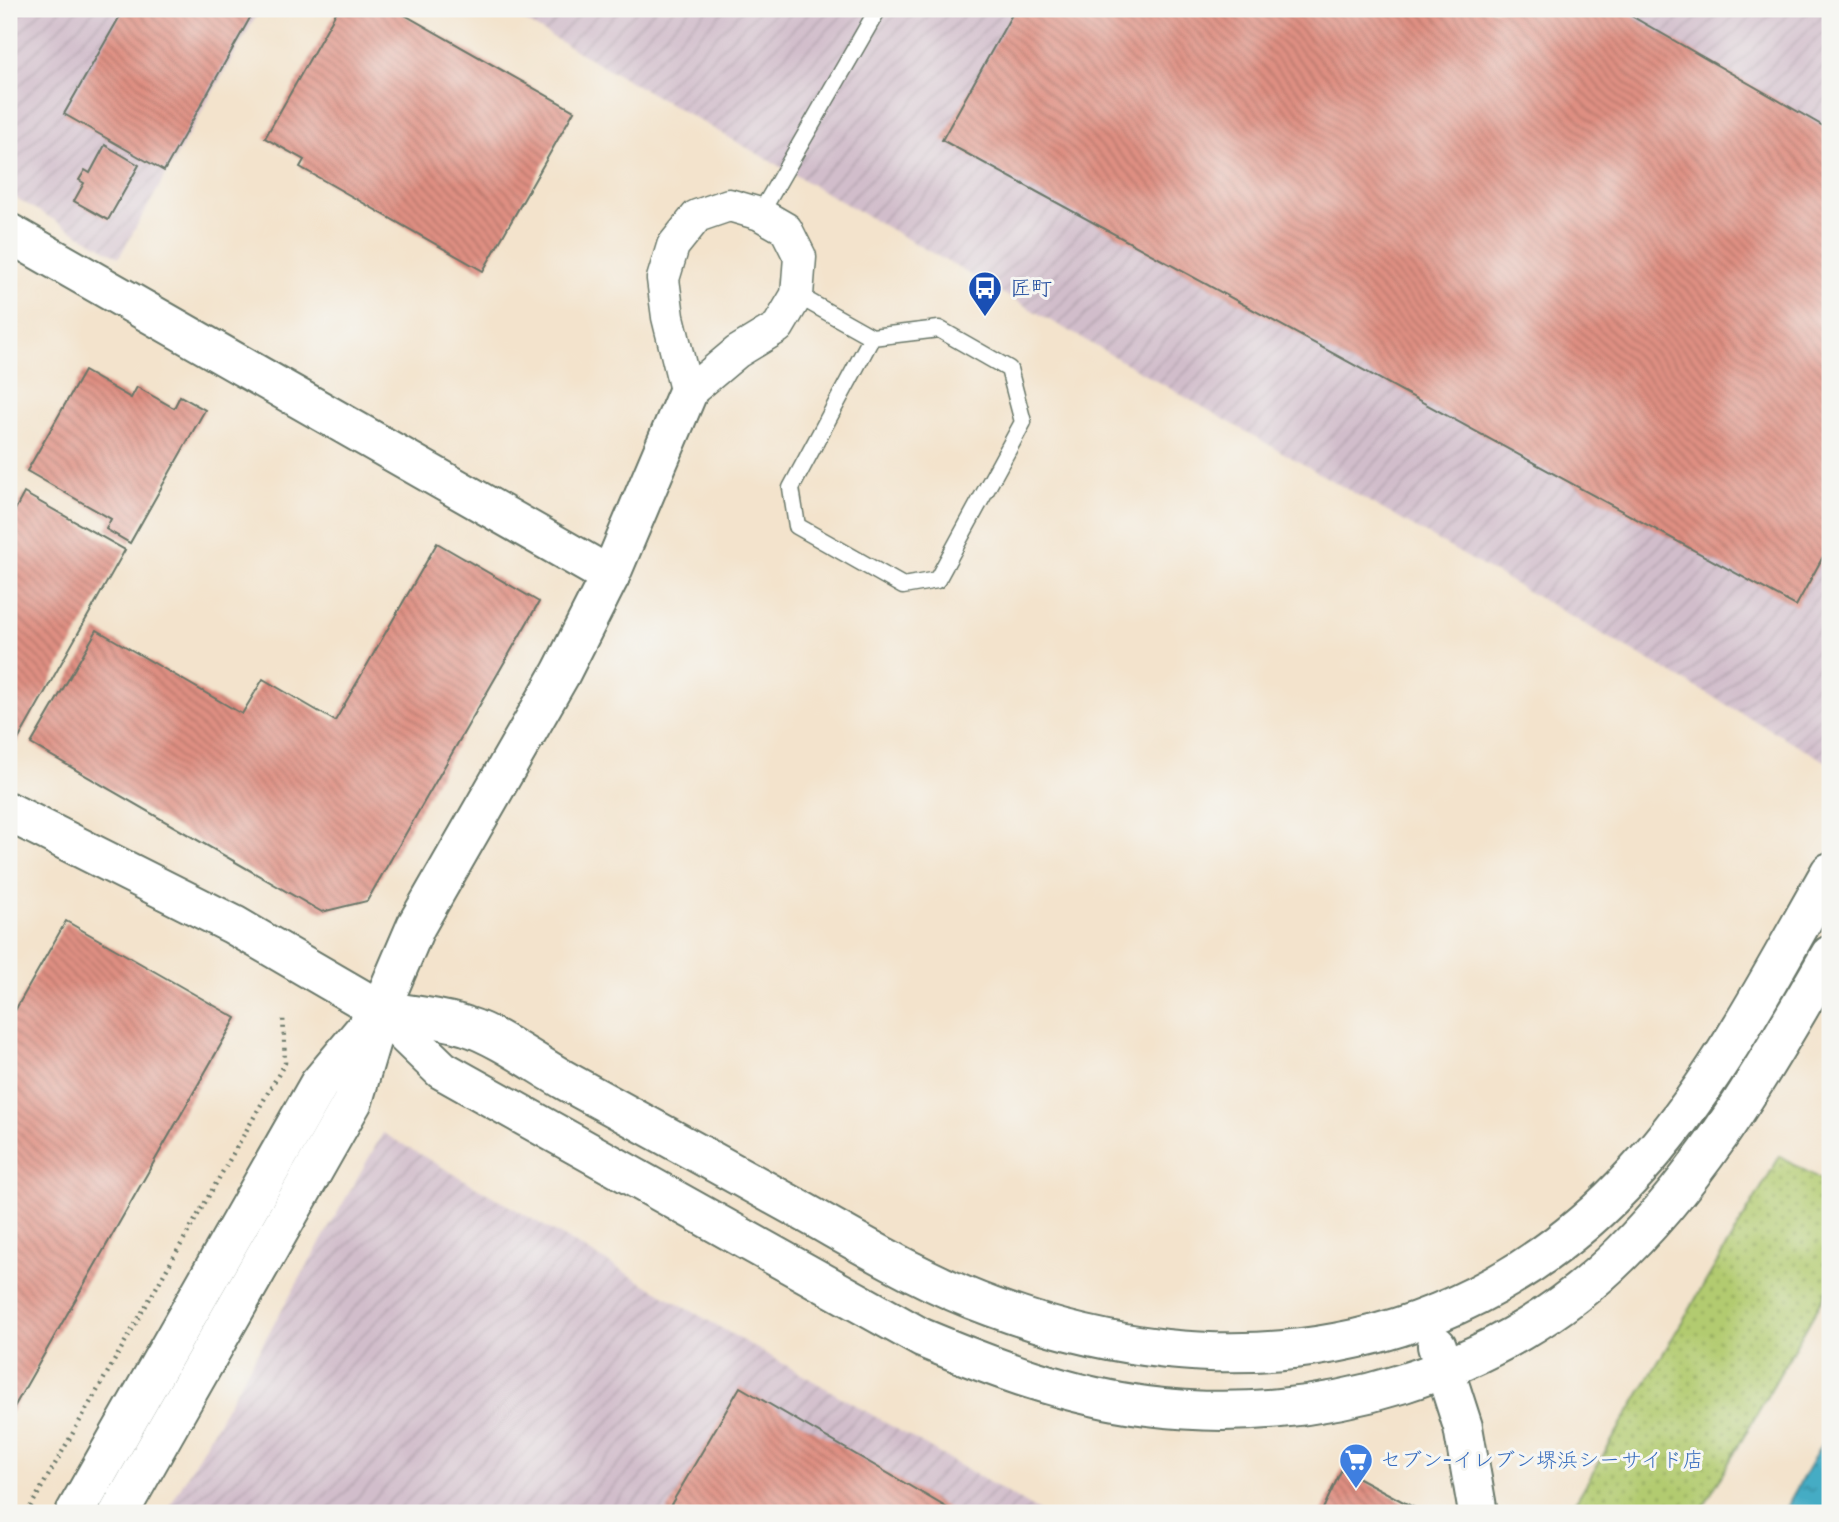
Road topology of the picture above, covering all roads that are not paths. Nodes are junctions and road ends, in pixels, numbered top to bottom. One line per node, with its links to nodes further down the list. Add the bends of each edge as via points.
1 (878, 9): 2 (lane)
2 (760, 214): 4 (street, via 786,229 800,257); 6 (street, via 729,205 697,216 673,246 663,279)
3 (9, 233): 7 (street)
4 (797, 295): 5 (lane); 6 (street, via 778,327 737,352)
5 (872, 337): 5 (lane, via 939,329 1009,369 1023,422 937,580 902,586 797,526 791,488)
6 (687, 394): 7 (street)
7 (610, 576): 11 (street, via 561,673 416,926)
8 (9, 811): 11 (street, via 234,925)
9 (1830, 872): 12 (street, via 1738,1033 1635,1174 1571,1233 1500,1284)
10 (1830, 955): 13 (street, via 1736,1111 1682,1185 1622,1254 1552,1313 1476,1356)
11 (380, 1010): 12 (street, via 468,1026 905,1268 990,1307 1081,1334 1166,1351 1256,1353 1348,1343); 13 (street, via 442,1070 922,1338 992,1367 1073,1392 1134,1404 1228,1412 1319,1403 1403,1384); 14 (street, via 319,1084); 15 (street, via 354,1101)
12 (1427, 1317): 13 (street)
13 (1444, 1368): 16 (street, via 1463,1427)
14 (75, 1513)
15 (119, 1513)
16 (1478, 1513)

